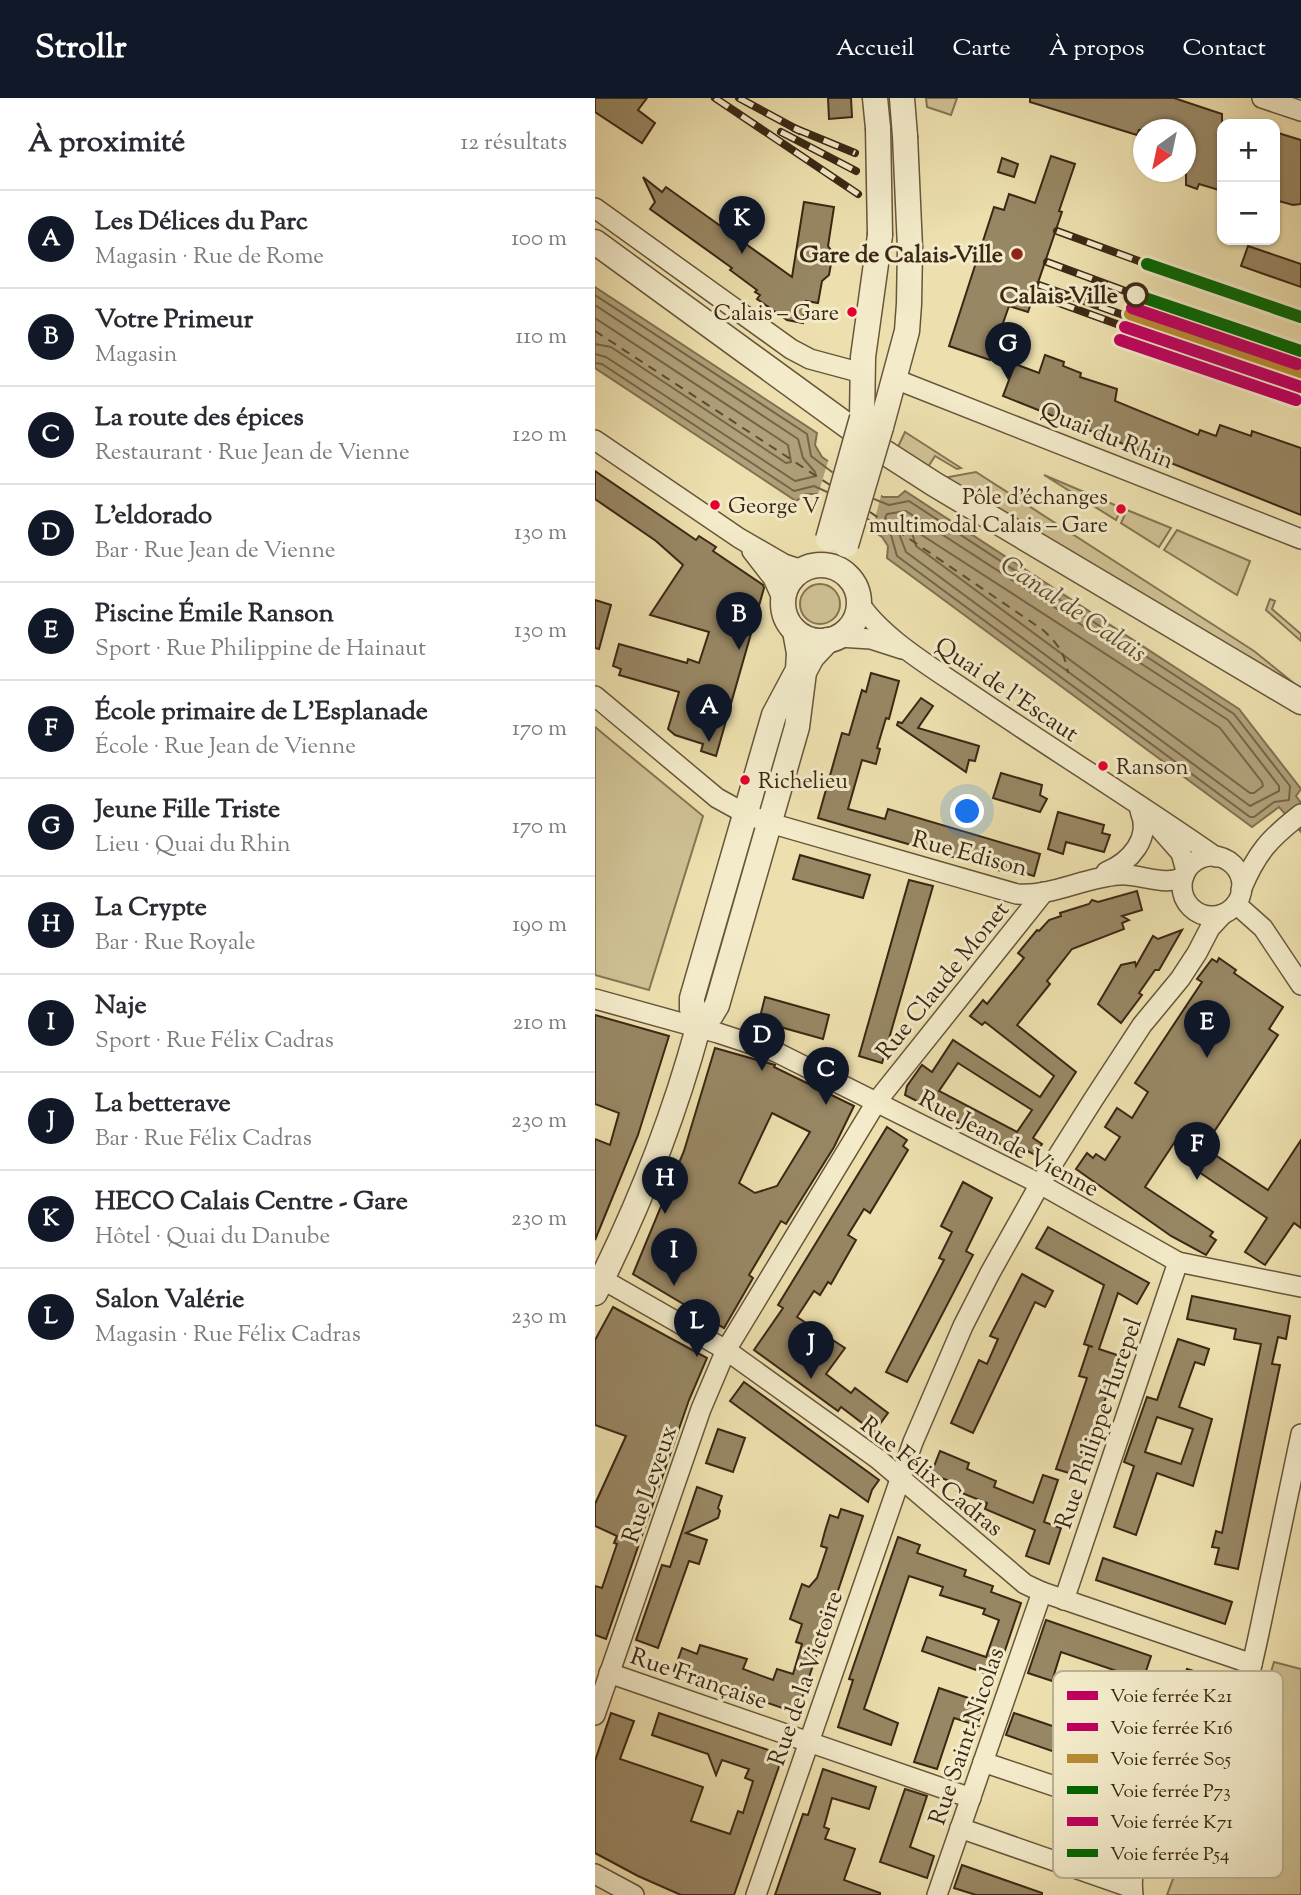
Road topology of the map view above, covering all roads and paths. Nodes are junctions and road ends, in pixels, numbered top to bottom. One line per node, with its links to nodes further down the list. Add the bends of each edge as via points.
1 (875, 98): 7 (street, bridge, via 880,234)
2 (902, 98): 8 (street, bridge, via 909,304)
3 (1262, 98): 4 (street)
4 (1301, 111)
5 (595, 208): 7 (street, via 791,349)
6 (595, 242): 22 (street, via 934,484)
7 (862, 373): 9 (street)
8 (895, 379): 9 (street); 12 (street, Quai du Rhin)
9 (872, 423): 13 (street, bridge)
10 (595, 440): 11 (street)
11 (739, 538): 14 (street, via 784,564); 16 (street, via 765,566)
12 (1301, 538)
13 (837, 542): 14 (street); 15 (street)
14 (807, 568): 15 (street, via 829,566); 16 (street, via 790,581)
15 (844, 573): 17 (street)
16 (783, 600): 18 (street, via 785,617)
17 (859, 601): 19 (street, via 854,622); 20 (street, Quai de l'Escaut)
18 (795, 631): 19 (street, via 812,640); 25 (street, via 799,665 775,715)
19 (833, 638): 20 (street, Quai de l'Escaut, via 871,639); 27 (street, via 812,657 804,672 797,727)
20 (909, 652): 23 (street, Quai de l'Escaut)
21 (595, 696): 25 (street, Rue Edison, via 717,799)
22 (1301, 702)
23 (1113, 789): 24 (street, Quai de l'Escaut); 29 (street, Quai de l'Escaut)
24 (1140, 811): 30 (street, Quai de l'Escaut, via 1179,849); 31 (street, via 1143,833 1127,860)
25 (746, 814): 27 (street, Rue Edison); 36 (street, via 692,998)
26 (1301, 814): 28 (street)
27 (771, 822): 32 (street, Rue Edison, via 1017,894); 36 (street, via 717,1005)
28 (1276, 834): 29 (street); 33 (street, Rue de la Victoire, via 1255,859)
29 (1219, 858): 30 (street, via 1197,860); 33 (street, via 1237,871)
30 (1185, 873): 31 (street, Rue Edison, via 1172,881 1125,874); 33 (street, via 1182,892 1189,906 1203,915 1215,916)
31 (1092, 878): 32 (street, Rue Edison)
32 (1044, 892): 37 (street, Rue Claude Monet)
33 (1233, 902): 34 (street, via 1263,928); 38 (street, Rue de la Victoire, via 1143,1025)
34 (1301, 985)
35 (595, 999): 36 (street, Rue Jean de Vienne)
36 (698, 1028): 37 (street, Rue Jean de Vienne, via 776,1052); 40 (street, via 660,1147 625,1235)
37 (877, 1101): 38 (street, Rue Jean de Vienne); 42 (street, Rue Claude Monet)
38 (1040, 1185): 39 (street, Rue Jean de Vienne); 44 (street, Rue de la Victoire, via 963,1326)
39 (1178, 1262): 41 (street, Rue Jean de Vienne); 46 (street, Rue Philippe Hurepel)
40 (597, 1282): 42 (street, Rue Félix Cadras)
41 (1301, 1287)
42 (726, 1350): 44 (street, Rue Félix Cadras); 49 (street, Rue Leveux)
43 (1301, 1434): 47 (street)
44 (901, 1477): 45 (street, Rue Félix Cadras, via 1018,1579); 51 (street, Rue de la Victoire)
45 (1042, 1592): 46 (street, Rue Félix Cadras); 52 (street, Rue Saint-Nicolas)
46 (1063, 1600): 47 (street, Rue Félix Cadras)
47 (1252, 1664): 48 (street)
48 (1250, 1671)
49 (609, 1673): 50 (street, Rue Leveux); 51 (street, Rue Française)
50 (595, 1715)
51 (808, 1742): 54 (street, Rue Française); 61 (street, Rue de la Victoire)
52 (983, 1762): 53 (street); 54 (street, Rue Saint-Nicolas)
53 (1053, 1786)
54 (971, 1798): 55 (street, Rue Saint-Nicolas)
55 (960, 1828): 56 (street); 62 (street, Rue Saint-Nicolas)
56 (1053, 1862)
57 (595, 1874): 60 (street)
58 (1097, 1878): 59 (street)
59 (1133, 1891)
60 (634, 1895)
61 (756, 1895)
62 (937, 1895)

